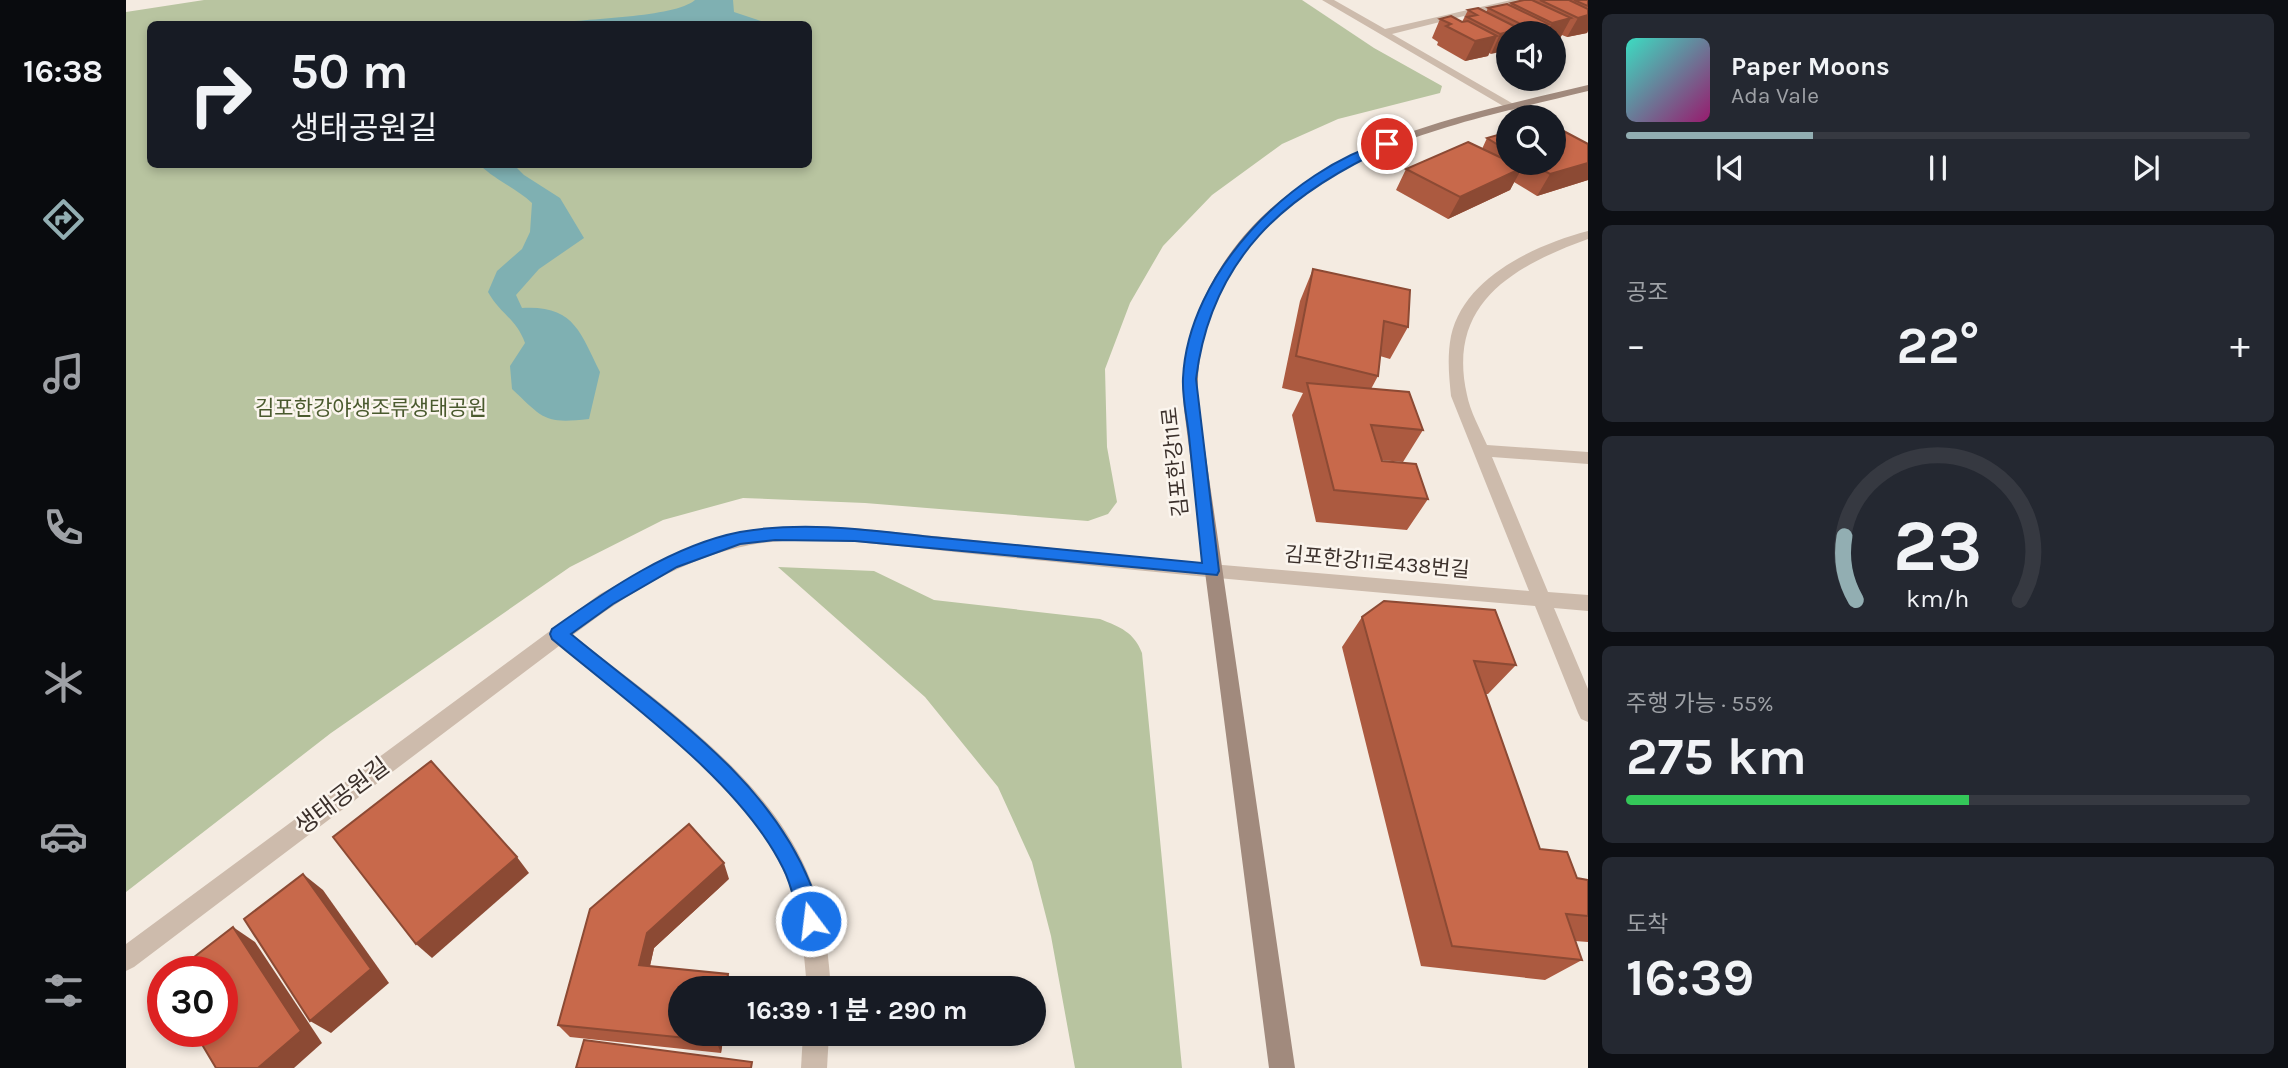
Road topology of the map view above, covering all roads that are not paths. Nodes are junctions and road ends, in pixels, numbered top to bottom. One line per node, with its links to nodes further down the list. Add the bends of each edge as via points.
1 (1327, 0): 4 (street)
2 (1523, 0): 3 (street)
3 (1502, 2): 4 (street)
4 (1382, 33): 6 (street)
5 (1588, 88): 7 (main road, 김포한강11로)
6 (1509, 105)
7 (1521, 105)
8 (1496, 112): 12 (main road, 김포한강11로, via 1364,152 1338,166 1283,204 1236,255 1203,316 1189,379)
9 (1588, 235): 10 (street, via 1518,262 1486,288 1465,314 1453,355 1454,374)
10 (1480, 450): 11 (street); 13 (street)
11 (1588, 458)
12 (1211, 571): 13 (street, 김포한강11로438번길); 15 (street, 생태공원길, via 855,535 775,534 739,538 671,562); 21 (main road, 김포한강11로)
13 (1539, 598): 14 (street, 김포한강11로438번길); 16 (street)
14 (1588, 603)
15 (558, 634): 17 (street, 생태공원길); 18 (street, via 719,768 772,830 806,898)
16 (1588, 713)
17 (126, 959)
18 (817, 976)
19 (815, 1046): 20 (street)
20 (814, 1068)
21 (1282, 1068)

